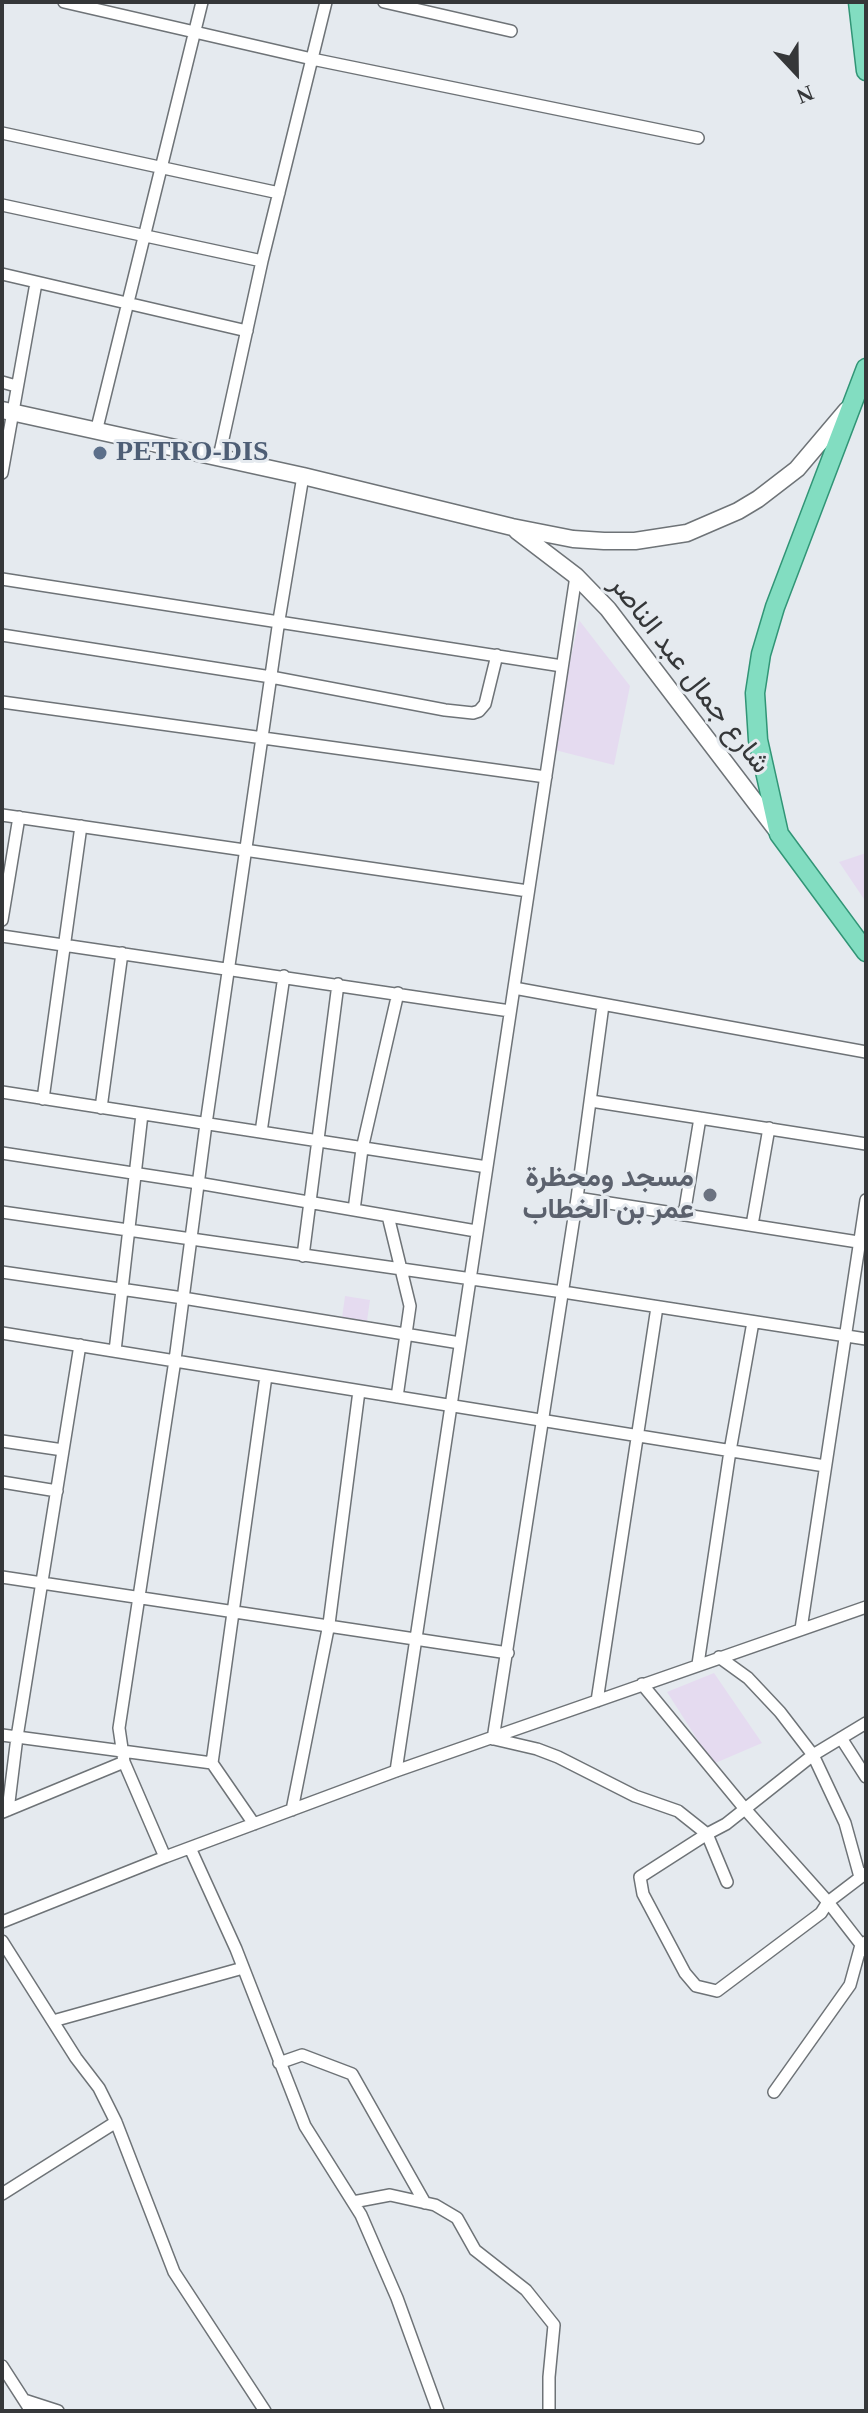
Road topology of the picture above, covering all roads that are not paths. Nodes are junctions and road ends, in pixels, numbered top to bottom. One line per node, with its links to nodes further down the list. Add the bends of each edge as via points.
1 (64, 2): 7 (street)
2 (202, 2): 7 (street)
3 (326, 2): 8 (street)
4 (384, 2): 6 (street)
5 (858, 2): 9 (main road)
6 (511, 31)
7 (194, 32): 8 (street); 12 (street)
8 (312, 59): 11 (street); 13 (street)
9 (866, 71)
10 (2, 133): 12 (street)
11 (698, 138)
12 (161, 167): 13 (street); 15 (street)
13 (279, 193): 16 (street)
14 (2, 205): 15 (street)
15 (144, 236): 16 (street); 19 (street)
16 (262, 261): 20 (street)
17 (2, 274): 18 (street)
18 (36, 283): 19 (street); 23 (street)
19 (127, 305): 20 (street); 26 (street)
20 (247, 331): 28 (street)
21 (866, 368): 24 (main road)
22 (2, 382): 23 (street)
23 (16, 386): 25 (street)
24 (853, 403): 31 (main road, شارع جمال عبد الناصر, via 780,484 713,524 635,541 573,539); 45 (main road, via 761,654 755,693 758,740)
25 (7, 411): 26 (main road, شارع جمال عبد الناصر); 27 (street)
26 (96, 432): 28 (main road, شارع جمال عبد الناصر)
27 (4, 450): 29 (street)
28 (219, 457): 30 (main road, شارع جمال عبد الناصر)
29 (2, 473)
30 (303, 476): 31 (main road, شارع جمال عبد الناصر); 34 (street)
31 (512, 527): 32 (main road, شارع جمال عبد الناصر)
32 (576, 576): 37 (street); 45 (main road, شارع جمال عبد الناصر, via 624,629)
33 (2, 579): 34 (street)
34 (279, 620): 36 (street); 38 (street)
35 (2, 635): 38 (street)
36 (497, 655): 37 (street); 38 (street, via 485,704 473,713)
37 (562, 666): 41 (street)
38 (271, 677): 40 (street)
39 (2, 702): 40 (street)
40 (262, 738): 41 (street); 46 (street)
41 (546, 777): 47 (street)
42 (2, 815): 43 (street)
43 (19, 817): 44 (street); 48 (street)
44 (81, 826): 46 (street); 50 (street)
45 (779, 834): 51 (main road)
46 (245, 850): 47 (street); 53 (street)
47 (528, 891): 56 (street)
48 (2, 920)
49 (2, 936): 50 (street)
50 (64, 945): 52 (street); 62 (street)
51 (866, 952)
52 (122, 953): 53 (street); 64 (street)
53 (228, 968): 54 (street); 67 (street)
54 (284, 976): 55 (street); 69 (street)
55 (338, 984): 57 (street); 70 (street)
56 (514, 988): 58 (street); 59 (street)
57 (398, 993): 59 (street); 72 (street)
58 (603, 1005): 60 (street); 63 (street)
59 (510, 1011): 74 (street)
60 (866, 1052)
61 (2, 1092): 62 (street)
62 (43, 1099): 64 (street)
63 (591, 1101): 66 (street); 77 (street)
64 (101, 1108): 65 (street)
65 (142, 1114): 67 (street); 75 (street)
66 (700, 1118): 68 (street); 82 (street)
67 (206, 1124): 69 (street); 76 (street)
68 (769, 1128): 71 (street); 84 (street)
69 (261, 1132): 70 (street)
70 (317, 1141): 72 (street); 79 (street)
71 (866, 1144)
72 (362, 1149): 74 (street); 80 (street)
73 (2, 1153): 75 (street)
74 (487, 1167): 86 (street)
75 (136, 1174): 76 (street); 85 (street)
76 (198, 1183): 79 (street); 87 (street)
77 (577, 1198): 82 (street); 94 (street)
78 (866, 1200): 88 (street)
79 (308, 1202): 80 (street); 89 (street)
80 (354, 1210): 83 (street)
81 (2, 1212): 85 (street)
82 (684, 1215): 84 (street)
83 (388, 1216): 86 (street); 90 (street)
84 (752, 1225): 88 (street)
85 (128, 1231): 87 (street); 93 (street)
86 (476, 1231): 92 (street)
87 (191, 1240): 89 (street); 95 (street)
88 (858, 1242): 100 (street)
89 (303, 1256): 90 (street)
90 (399, 1270): 92 (street); 99 (street, via 410,1306)
91 (2, 1272): 93 (street)
92 (470, 1280): 94 (street); 102 (street)
93 (121, 1288): 95 (street); 104 (street)
94 (563, 1292): 96 (street); 110 (street)
95 (183, 1298): 99 (street); 105 (street)
96 (657, 1307): 97 (street); 111 (street)
97 (753, 1322): 100 (street); 114 (street)
98 (2, 1333): 103 (street)
99 (406, 1334): 102 (street); 108 (street)
100 (844, 1336): 101 (street); 115 (street)
101 (866, 1339)
102 (460, 1343): 109 (street)
103 (80, 1345): 104 (street); 113 (street)
104 (115, 1351): 105 (street)
105 (175, 1360): 106 (street); 120 (street)
106 (266, 1376): 107 (street); 122 (street)
107 (359, 1391): 108 (street); 123 (street)
108 (397, 1397): 109 (street)
109 (451, 1405): 110 (street); 125 (street)
110 (544, 1420): 111 (street); 126 (street)
111 (637, 1435): 114 (street); 130 (street)
112 (2, 1441): 113 (street)
113 (63, 1450): 117 (street)
114 (730, 1451): 115 (street); 128 (street)
115 (825, 1466): 124 (street)
116 (2, 1482): 117 (street)
117 (57, 1491): 119 (street)
118 (2, 1577): 119 (street)
119 (42, 1582): 120 (street); 133 (street)
120 (140, 1596): 122 (street); 137 (street, via 119,1728)
121 (866, 1607): 124 (street)
122 (235, 1610): 123 (street); 138 (street)
123 (329, 1624): 125 (street); 142 (street)
124 (801, 1629): 127 (street)
125 (416, 1637): 126 (street); 139 (street)
126 (508, 1653): 135 (street)
127 (719, 1657): 128 (street); 136 (street, via 748,1678)
128 (698, 1664): 129 (street)
129 (642, 1684): 130 (street); 141 (street)
130 (597, 1701): 135 (street)
131 (866, 1723): 134 (street)
132 (2, 1735): 133 (street)
133 (17, 1737): 137 (street); 143 (street)
134 (841, 1738): 136 (street); 140 (street)
135 (493, 1739): 139 (street); 145 (street, via 558,1757 678,1811)
136 (813, 1755): 141 (street); 148 (street)
137 (123, 1757): 138 (street); 143 (street); 147 (street)
138 (212, 1763): 144 (street)
139 (396, 1771): 142 (street)
140 (866, 1777)
141 (745, 1809): 145 (street); 150 (street)
142 (292, 1810): 144 (street)
143 (5, 1811)
144 (254, 1824): 146 (street)
145 (707, 1834): 149 (street); 150 (street, via 640,1877 643,1894 696,1986 717,1991 821,1913)
146 (190, 1848): 147 (street); 154 (street)
147 (165, 1857): 151 (street)
148 (863, 1874): 150 (street)
149 (727, 1882)
150 (828, 1902): 153 (street)
151 (2, 1922)
152 (2, 1941): 155 (street)
153 (864, 1946): 157 (street, via 850,1985)
154 (243, 1968): 155 (street); 156 (street)
155 (53, 2021): 158 (street)
156 (279, 2063): 160 (street, via 305,2126); 161 (street, via 302,2055 352,2074)
157 (774, 2092)
158 (116, 2122): 159 (street); 166 (street, via 174,2272)
159 (2, 2194)
160 (353, 2202): 161 (street, via 390,2195); 167 (street, via 397,2298)
161 (425, 2203): 168 (street, via 457,2218 475,2250 526,2290 554,2325)
162 (2, 2366): 163 (street)
163 (23, 2399): 164 (street); 165 (street)
164 (31, 2411)
165 (58, 2411)
166 (265, 2411)
167 (438, 2411)
168 (549, 2411)

